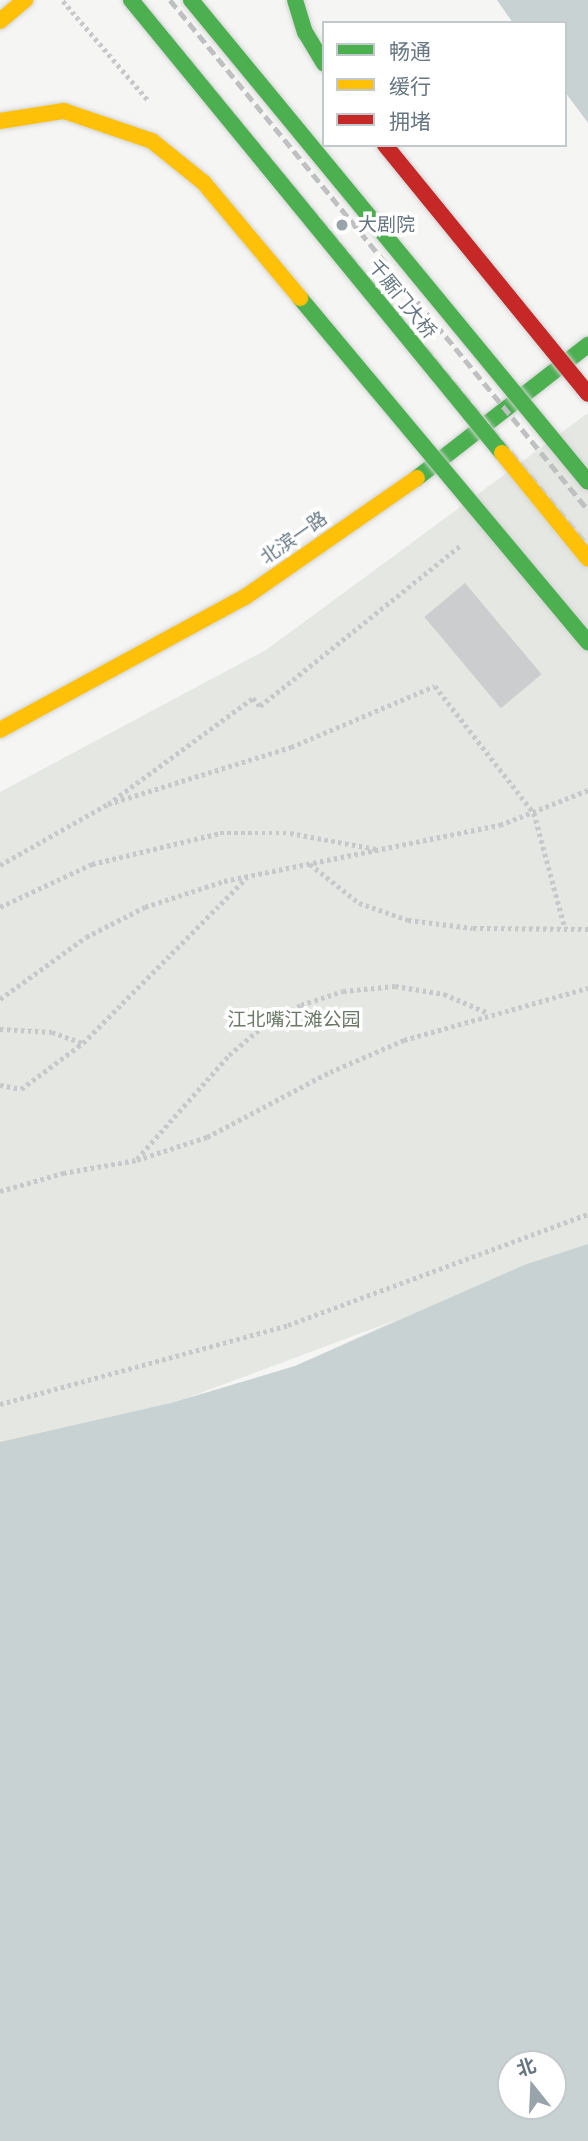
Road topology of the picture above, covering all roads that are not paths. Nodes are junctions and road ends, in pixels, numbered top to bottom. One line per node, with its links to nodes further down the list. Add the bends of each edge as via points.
1 (25, 0): 5 (main road)
2 (131, 0): 16 (main road, 千厮门大桥, bridge)
3 (191, 0): 14 (main road, 千厮门大桥, bridge)
4 (295, 0): 6 (main road)
5 (0, 21)
6 (322, 60)
7 (0, 121): 17 (main road, bridge, via 64,111 84,117 152,141 204,183)
8 (387, 147): 11 (main road, bridge)
9 (588, 345): 18 (main road, 北滨一路, via 451,454 245,597)
10 (588, 380): 12 (main road)
11 (588, 394)
12 (488, 456)
13 (466, 472): 15 (main road)
14 (588, 482)
15 (444, 488)
16 (588, 559)
17 (588, 642)
18 (0, 730)

